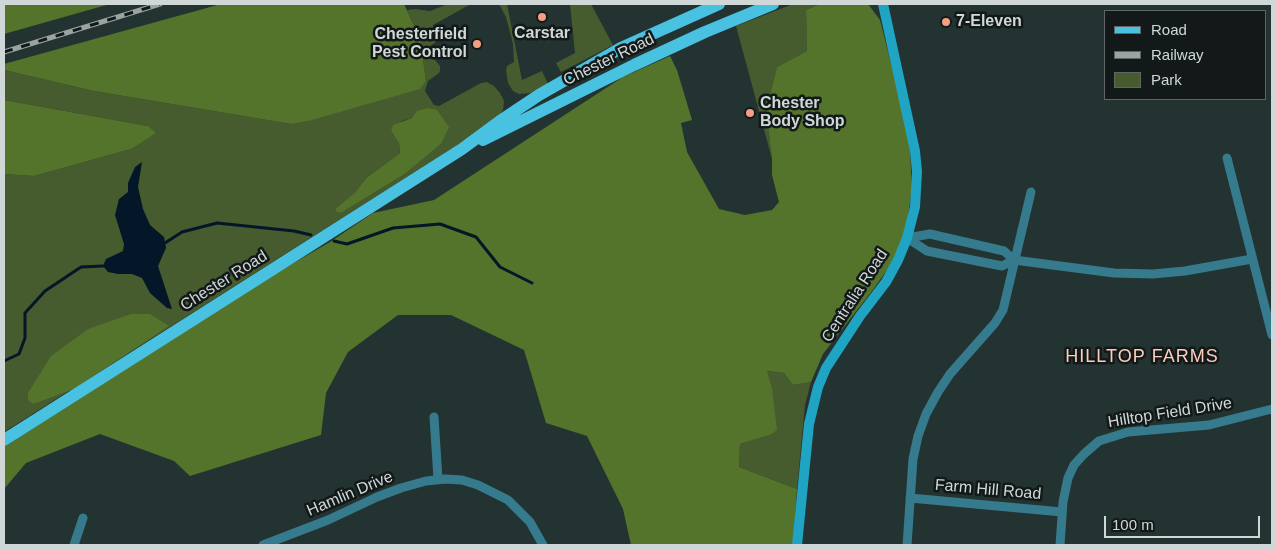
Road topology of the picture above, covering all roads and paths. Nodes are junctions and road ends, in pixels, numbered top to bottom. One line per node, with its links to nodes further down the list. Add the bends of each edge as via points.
1 (719, 4): 4 (main road, Chester Road, via 579,70)
2 (773, 4): 4 (main road, Chester Road, via 642,61)
3 (883, 4): 7 (street, Centralia Road, via 915,151 917,190)
4 (462, 149): 13 (main road, Chester Road)
5 (1227, 158): 8 (street)
6 (1030, 192): 9 (street)
7 (907, 238): 9 (street, via 930,234 1004,251); 9 (street, via 927,252 1002,266); 21 (street, Centralia Road, via 886,282 826,368 818,387 809,424)
8 (1252, 259): 9 (street, via 1204,269 1153,274 1114,273); 10 (street)
9 (1014, 260): 15 (street, via 1003,310 950,374 926,414 913,459)
10 (1272, 335)
11 (1272, 409): 16 (street, Hilltop Field Drive, via 1209,425 1128,432 1099,441 1071,472)
12 (434, 417): 14 (street)
13 (4, 440)
14 (438, 479): 19 (street, Hamlin Drive, via 377,497); 20 (street, Hamlin Drive, via 478,484 508,500 530,522)
15 (910, 498): 16 (street, Farm Hill Road); 22 (street)
16 (1062, 512): 23 (street, Hilltop Field Drive)
17 (83, 518): 18 (street)
18 (74, 545)
19 (263, 545)
20 (543, 545)
21 (797, 545)
22 (907, 545)
23 (1060, 545)

